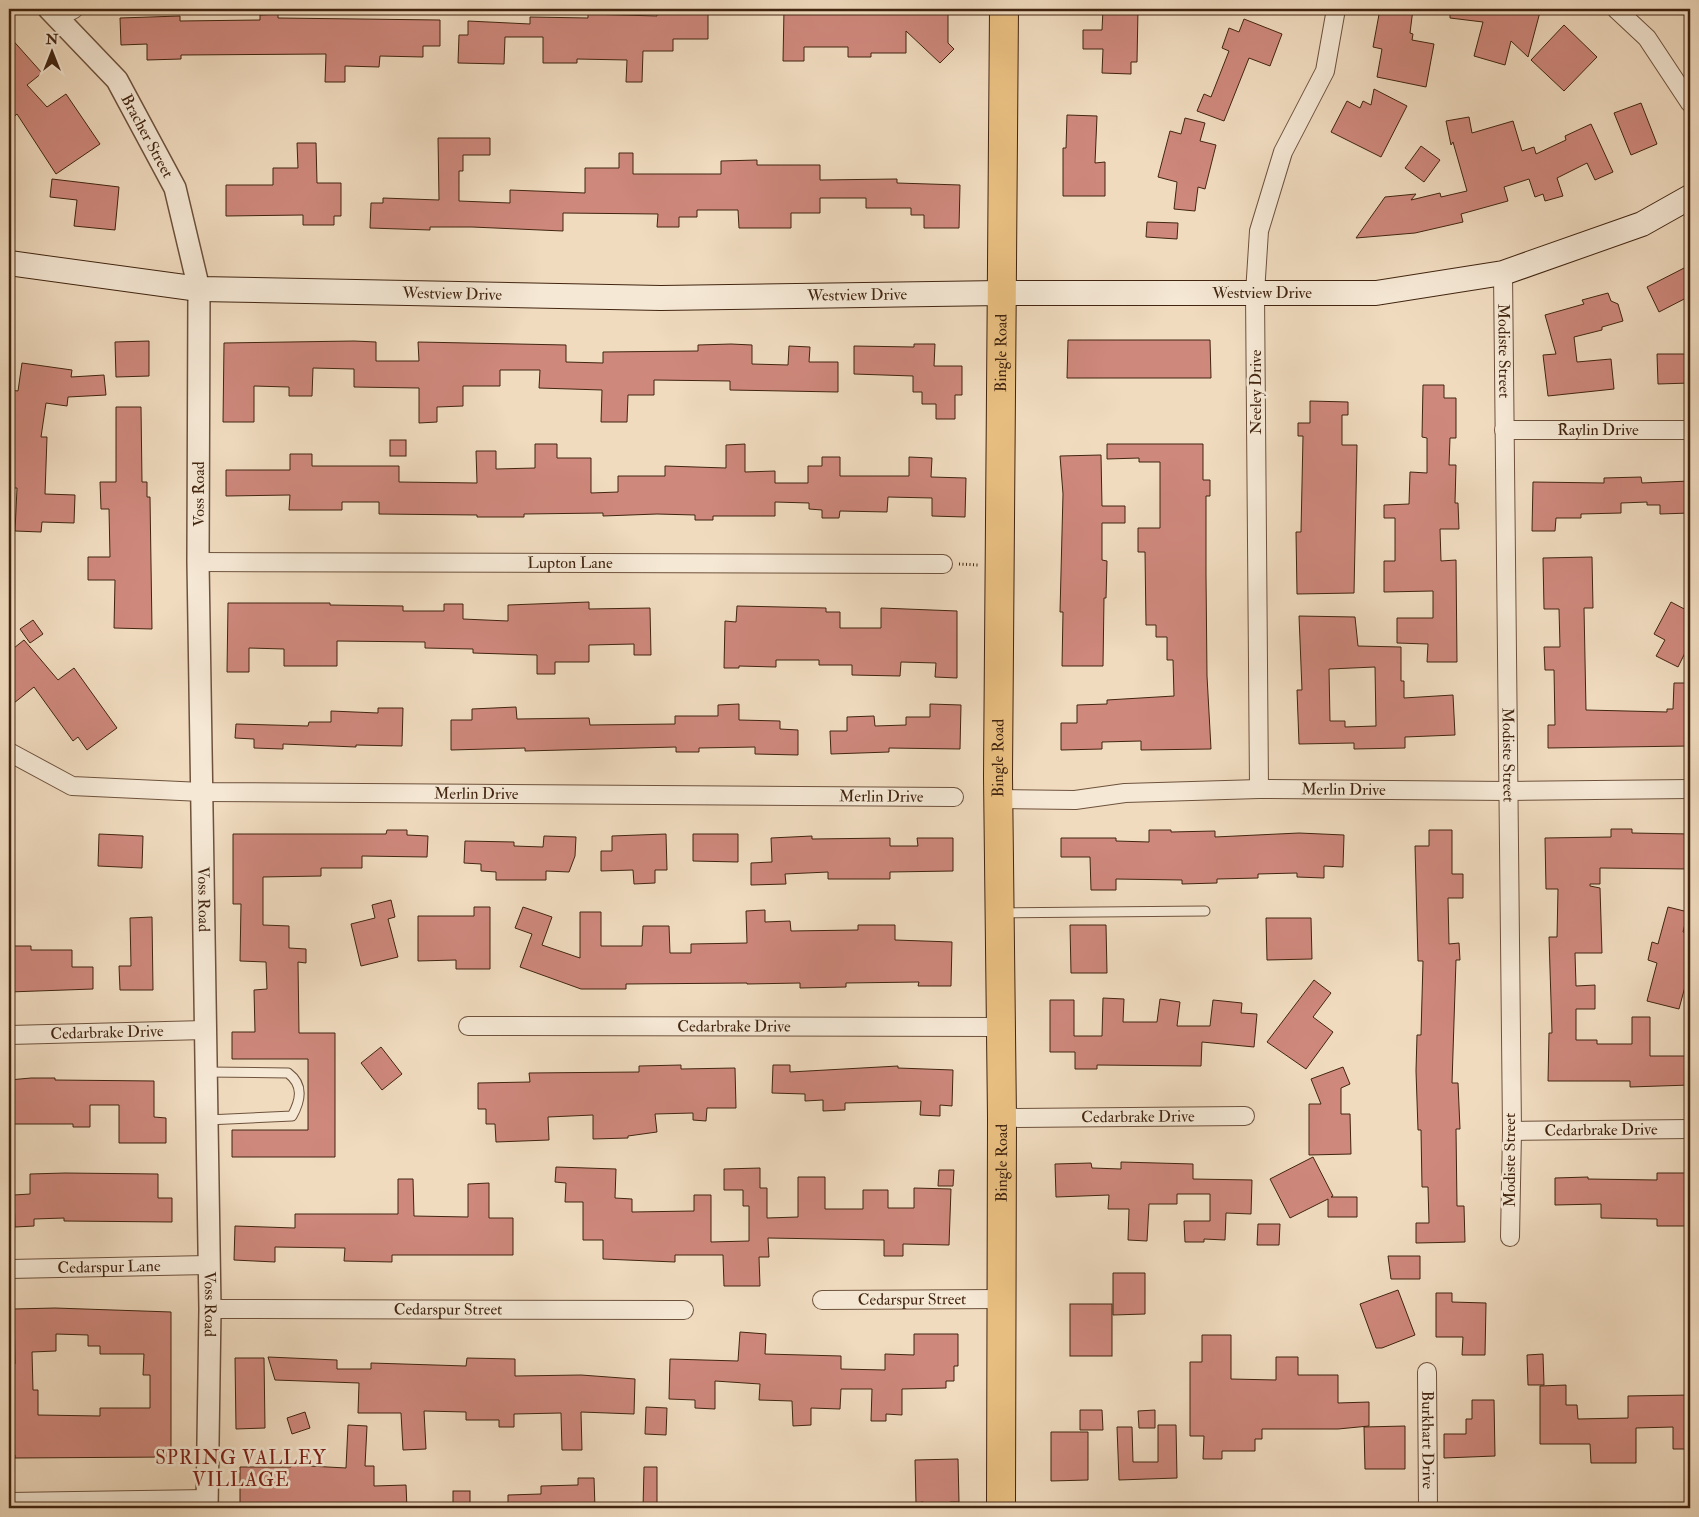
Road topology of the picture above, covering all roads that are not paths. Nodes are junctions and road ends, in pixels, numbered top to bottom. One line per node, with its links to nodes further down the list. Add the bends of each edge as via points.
1 (1004, 9): 10 (main road, Bingle Road)
2 (1336, 9): 11 (street, Neeley Drive, via 1325,71 1283,152 1258,231)
3 (1616, 9): 5 (street, via 1647,38)
4 (60, 12): 9 (street, Bracher Street, via 117,80 175,188)
5 (1690, 103)
6 (1690, 197): 8 (main road, Westview Drive, via 1642,224)
7 (9, 263): 9 (main road, Westview Drive)
8 (1503, 273): 11 (main road, Westview Drive, via 1376,294); 12 (street, Modiste Street)
9 (199, 289): 10 (main road, Westview Drive, via 661,298); 14 (street, Voss Road)
10 (1001, 293): 11 (main road, Westview Drive); 22 (main road, Bingle Road)
11 (1255, 293): 17 (street, Neeley Drive)
12 (1504, 430): 13 (street, Raylin Drive); 20 (street, Modiste Street)
13 (1690, 430)
14 (198, 562): 15 (street, Lupton Lane); 19 (street, Voss Road)
15 (941, 564)
16 (9, 752): 19 (street, Merlin Drive, via 72,786)
17 (1259, 790): 20 (street, Merlin Drive); 22 (street, Merlin Drive, via 1125,793 1075,800)
18 (1690, 790): 20 (street, Merlin Drive)
19 (202, 792): 21 (street, Merlin Drive); 27 (street, Voss Road)
20 (1509, 792): 34 (street, Modiste Street)
21 (954, 797)
22 (998, 799): 24 (main road, Bingle Road)
23 (1204, 911): 24 (lane)
24 (999, 912): 26 (main road, Bingle Road)
25 (468, 1026): 26 (street, Cedarbrake Drive)
26 (1000, 1027): 31 (main road, Bingle Road)
27 (205, 1030): 28 (street, Cedarbrake Drive); 29 (street, Voss Road)
28 (9, 1035)
29 (206, 1072): 32 (street, Voss Road); 32 (lane, via 288,1073 297,1080 300,1104 292,1116)
30 (1245, 1116): 31 (street, Cedarbrake Drive)
31 (1002, 1118): 38 (main road, Bingle Road)
32 (206, 1120): 36 (street, Voss Road)
33 (1690, 1130): 34 (street, Cedarbrake Drive)
34 (1512, 1131): 35 (street, Modiste Street)
35 (1510, 1237)
36 (208, 1264): 37 (street, Cedarspur Lane); 40 (street, Voss Road)
37 (9, 1269)
38 (1001, 1299): 39 (street, Cedarspur Street); 45 (main road, Bingle Road)
39 (822, 1300)
40 (210, 1309): 41 (street, Cedarspur Street); 44 (street, Voss Road)
41 (684, 1310)
42 (1427, 1372): 46 (street, Burkhart Drive)
43 (9, 1502): 44 (street)
44 (207, 1503)
45 (1001, 1508)
46 (1428, 1508)

